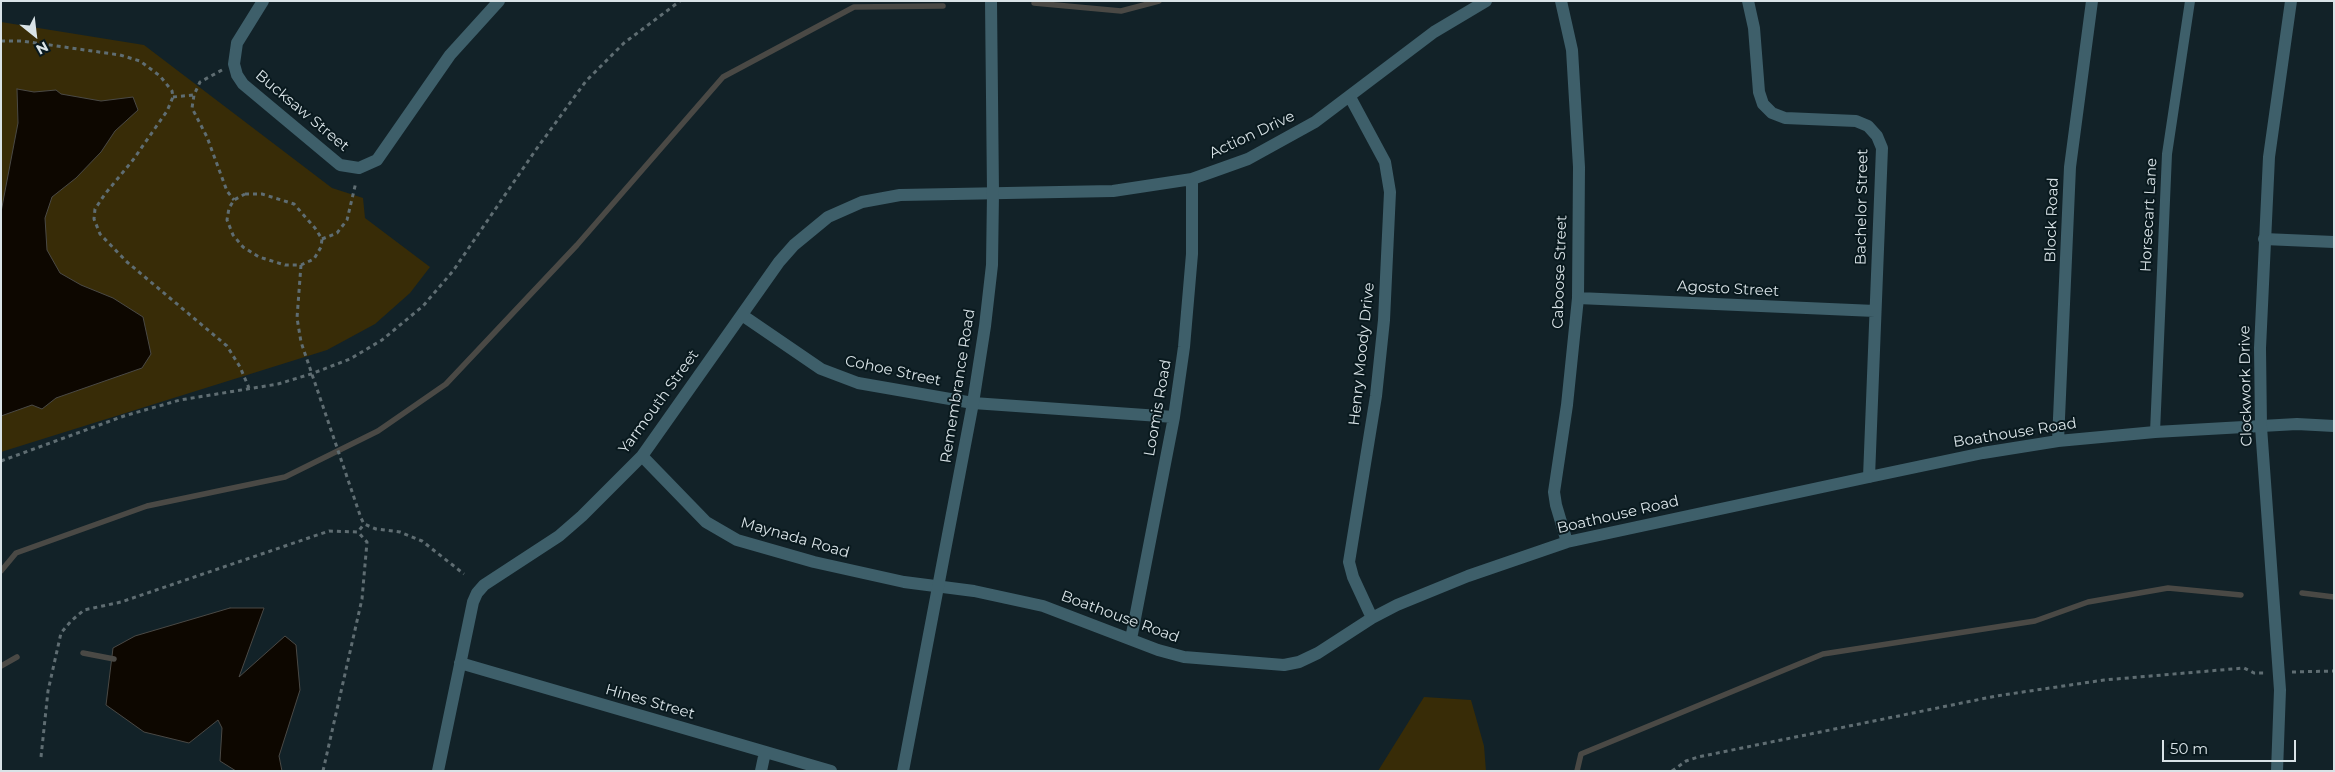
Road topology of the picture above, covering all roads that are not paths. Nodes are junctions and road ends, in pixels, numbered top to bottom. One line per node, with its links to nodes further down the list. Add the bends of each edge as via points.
1 (499, 1): 9 (street, Bucksaw Street, via 450,55 377,160 359,168 340,165 243,84 234,64 237,43)
2 (991, 1): 12 (street, Remembrance Road)
3 (1486, 1): 10 (street, Action Drive, via 1434,32)
4 (1561, 1): 15 (street, Caboose Street, via 1572,50 1578,122)
5 (1748, 1): 16 (street, Bachelor Street, via 1763,104 1772,113 1785,118 1856,121 1868,126 1882,148)
6 (2092, 1): 23 (street, Block Road, via 2071,158)
7 (2190, 1): 22 (lane, Horsecart Lane, via 2167,154)
8 (2291, 1): 13 (street, Clockwork Drive, via 2269,157)
9 (260, 2)
10 (1350, 97): 11 (street, Action Drive, via 1279,144); 28 (street, Henry Moody Drive, via 1385,162 1390,192 1388,260 1376,396 1349,562)
11 (1192, 179): 12 (street, Action Drive, via 1113,191); 19 (street, Loomis Road, via 1189,305)
12 (994, 193): 17 (street, Yarmouth Street, via 876,198 828,217 794,245); 18 (street, Remembrance Road, via 986,326)
13 (2264, 239): 14 (street); 20 (street, Clockwork Drive)
14 (2334, 242)
15 (1578, 298): 16 (street, Agosto Street); 26 (street, Caboose Street, via 1554,492)
16 (1875, 311): 25 (street, Bachelor Street)
17 (742, 315): 18 (street, Cohoe Street, via 821,369 839,377); 24 (street, Yarmouth Street)
18 (973, 404): 19 (street, Cohoe Street); 27 (street, Remembrance Road)
19 (1174, 417): 29 (street, Loomis Road)
20 (2261, 426): 21 (street, Boathouse Road); 22 (street, Boathouse Road); 36 (street, Clockwork Drive, via 2280,690)
21 (2334, 426)
22 (2155, 432): 23 (street, Boathouse Road)
23 (2058, 441): 25 (street, Boathouse Road)
24 (642, 456): 27 (street, Maynada Road, via 706,522 737,540 814,562 904,582); 30 (street, Yarmouth Street, via 565,531 484,585 477,593)
25 (1869, 476): 26 (street, Boathouse Road)
26 (1567, 542): 28 (street, Boathouse Road, via 1468,576)
27 (939, 586): 29 (street, Boathouse Road, via 1043,606); 35 (street, Remembrance Road)
28 (1372, 618): 29 (street, Boathouse Road, via 1318,653 1284,665 1184,657)
29 (1131, 639)
30 (460, 663): 31 (street, Hines Street); 32 (street, Yarmouth Street)
31 (765, 752): 33 (street); 34 (street, Hines Street)
32 (438, 771)
33 (761, 771)
34 (831, 771)
35 (903, 771)
36 (2277, 771)

